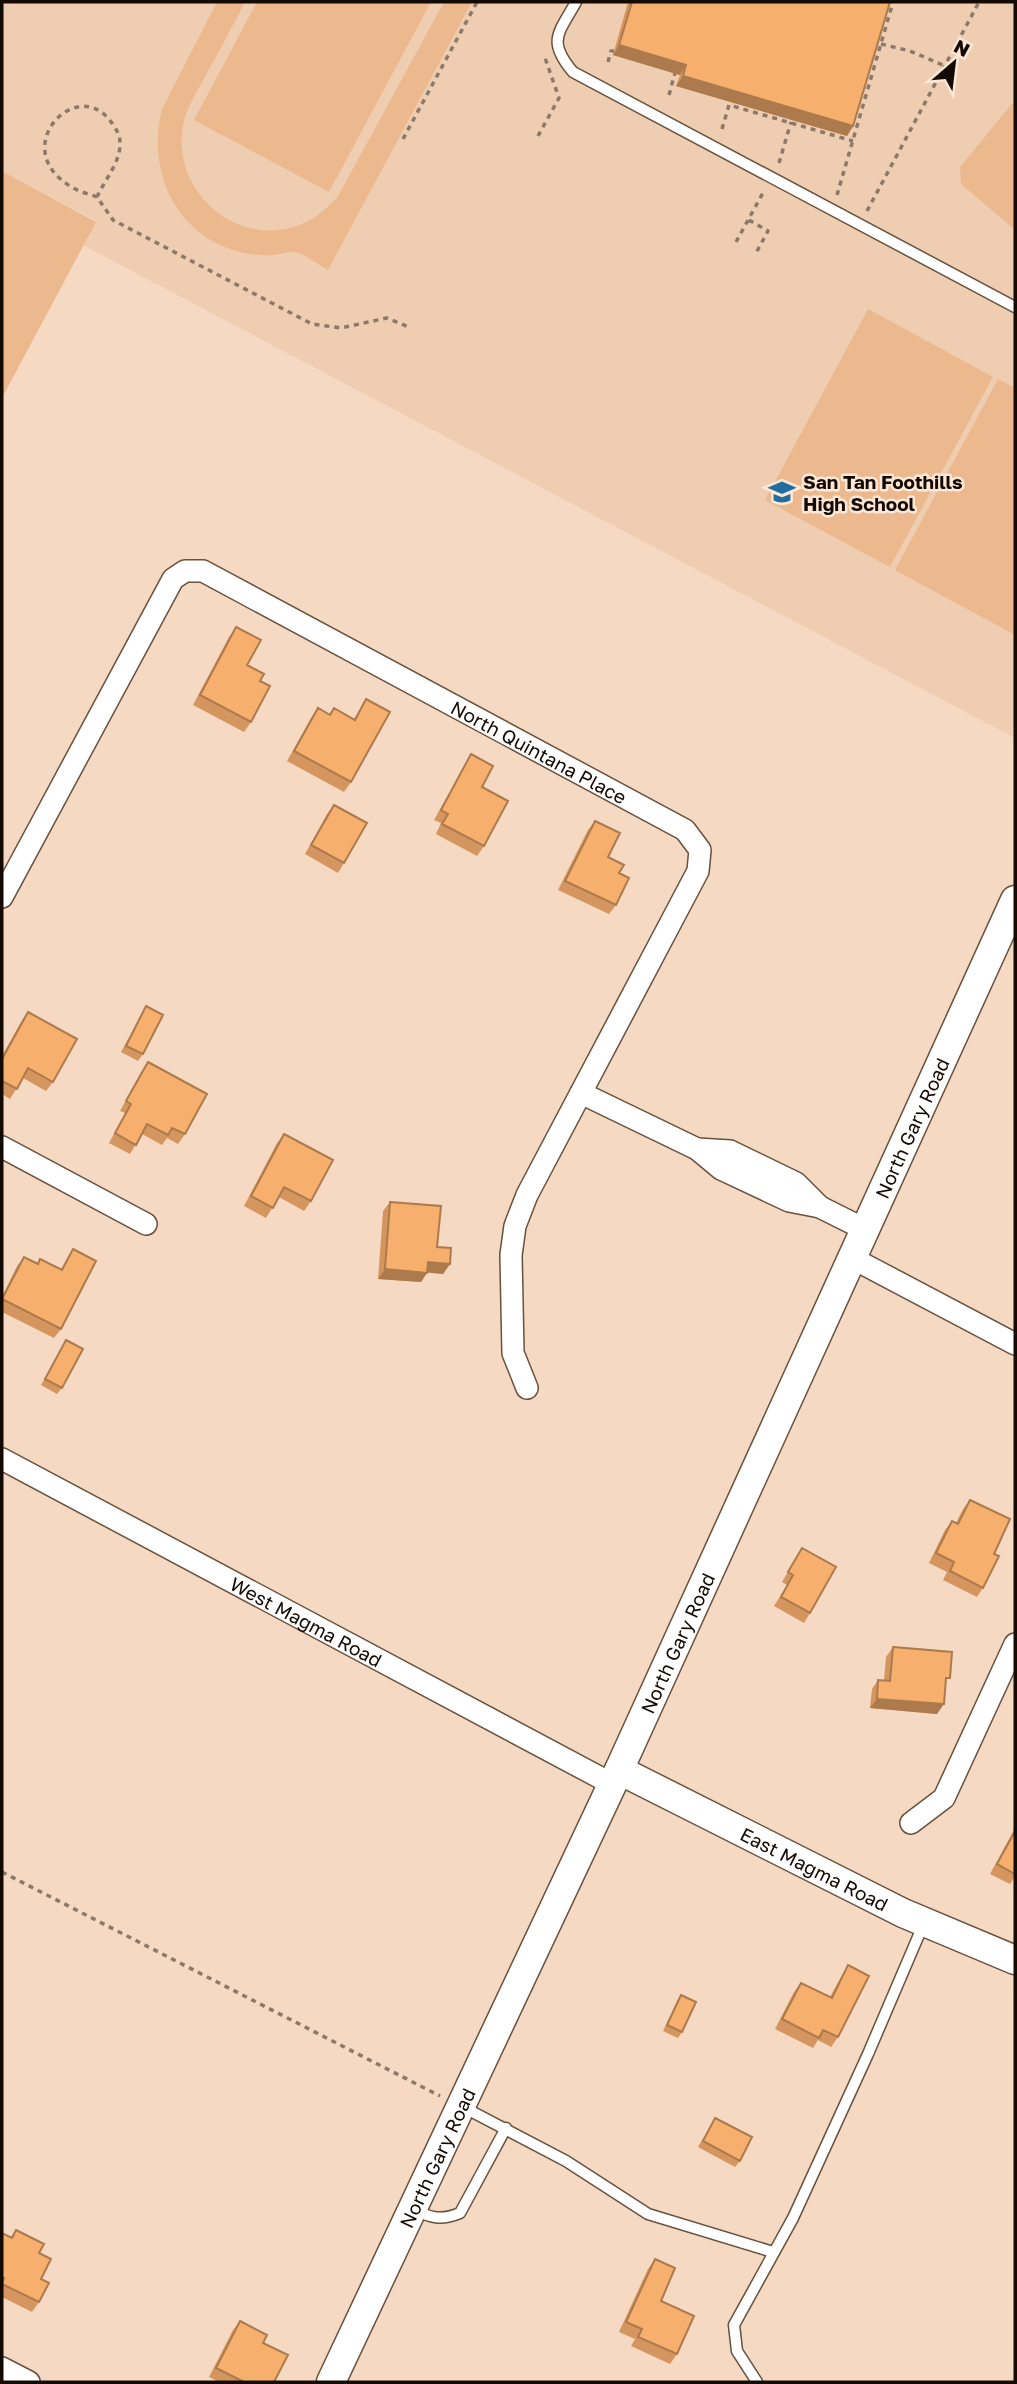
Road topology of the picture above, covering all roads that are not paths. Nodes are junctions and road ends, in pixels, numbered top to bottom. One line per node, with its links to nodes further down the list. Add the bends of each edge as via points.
1 (576, 2): 2 (lane, via 556,43 573,72)
2 (1015, 307)
3 (2, 897): 5 (street, North Quintana Place, via 173,579 185,571 202,571 685,830 700,850 698,871)
4 (1015, 900): 8 (street, North Gary Road)
5 (581, 1093): 8 (street, via 697,1149 721,1170 789,1201 820,1207); 11 (street, North Quintana Place, via 527,1195 516,1226 511,1255 513,1353)
6 (2, 1147): 7 (street)
7 (146, 1224)
8 (864, 1229): 9 (street, North Gary Road)
9 (852, 1258): 10 (street); 14 (street, North Gary Road)
10 (1015, 1344)
11 (527, 1388)
12 (2, 1460): 14 (street, West Magma Road)
13 (1015, 1644): 15 (street, via 944,1798)
14 (615, 1777): 16 (street, East Magma Road); 18 (street, North Gary Road)
15 (911, 1823)
16 (924, 1922): 17 (street, East Magma Road); 21 (lane, via 832,2135)
17 (1015, 1960)
18 (461, 2106): 19 (lane); 20 (street, North Gary Road)
19 (506, 2128): 20 (lane, via 460,2213 432,2218); 21 (lane, via 597,2179 648,2214)
20 (412, 2209): 24 (street, North Gary Road)
21 (774, 2252): 25 (lane, via 734,2325 737,2351)
22 (2, 2368): 23 (street)
23 (29, 2382)
24 (331, 2382)
25 (757, 2382)

